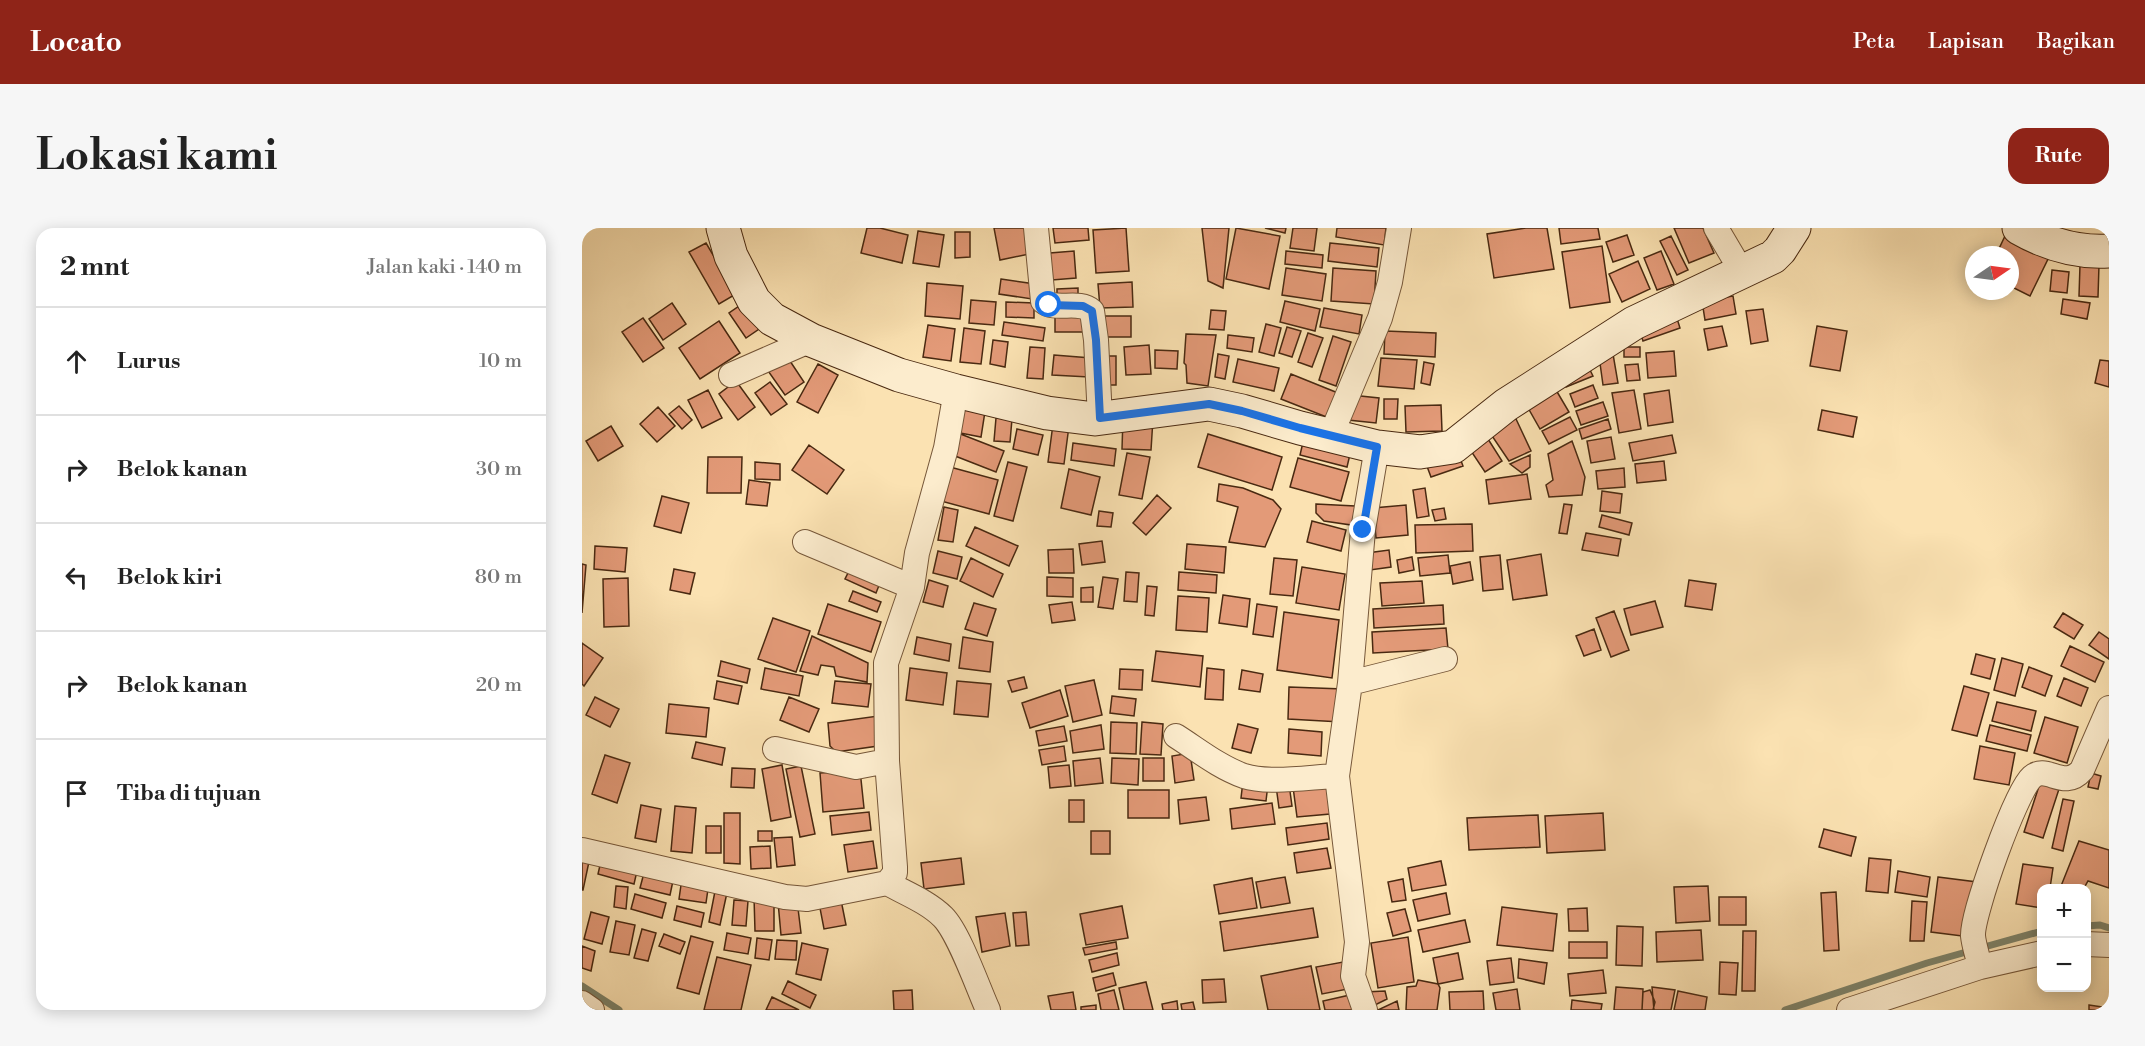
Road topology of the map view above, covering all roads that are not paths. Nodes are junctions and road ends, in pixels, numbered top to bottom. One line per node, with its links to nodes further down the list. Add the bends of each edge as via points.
1 (723, 228): 10 (street, via 731,256 754,301 772,319)
2 (1036, 228): 13 (street, via 1043,301 1049,305 1083,306 1092,311)
3 (1399, 228): 14 (street, via 1380,318)
4 (1716, 228): 9 (street)
5 (1794, 228): 9 (street, via 1773,257)
6 (2019, 228): 7 (street)
7 (2060, 237): 8 (street, via 2070,249)
8 (2109, 251)
9 (1742, 272): 15 (street, via 1634,323 1506,405 1453,447 1420,452)
10 (811, 340): 11 (street); 12 (street, via 898,375)
11 (730, 375)
12 (956, 391): 13 (street, via 1047,413); 17 (street)
13 (1100, 418): 14 (street, via 1209,404)
14 (1331, 435): 15 (street)
15 (1377, 447): 19 (street, via 1363,530)
16 (805, 542): 17 (street)
17 (912, 587): 23 (street, via 886,663)
18 (1445, 659): 19 (street)
19 (1350, 683): 24 (street)
20 (2109, 708): 29 (street, via 2076,777 2062,779 2041,773 2026,784 1989,874)
21 (1176, 736): 24 (street, via 1222,766 1246,776)
22 (775, 749): 23 (street, via 856,767)
23 (887, 762): 26 (street, via 895,873)
24 (1337, 776): 34 (street, via 1357,942 1353,976)
25 (582, 850): 26 (street, via 785,897 807,898)
26 (887, 883): 33 (street, via 944,918)
27 (2091, 944): 28 (street)
28 (2109, 945)
29 (1977, 952): 30 (street); 35 (street)
30 (2037, 953)
31 (582, 1003): 32 (street)
32 (592, 1010)
33 (988, 1010)
34 (1365, 1010)
35 (1849, 1010)

